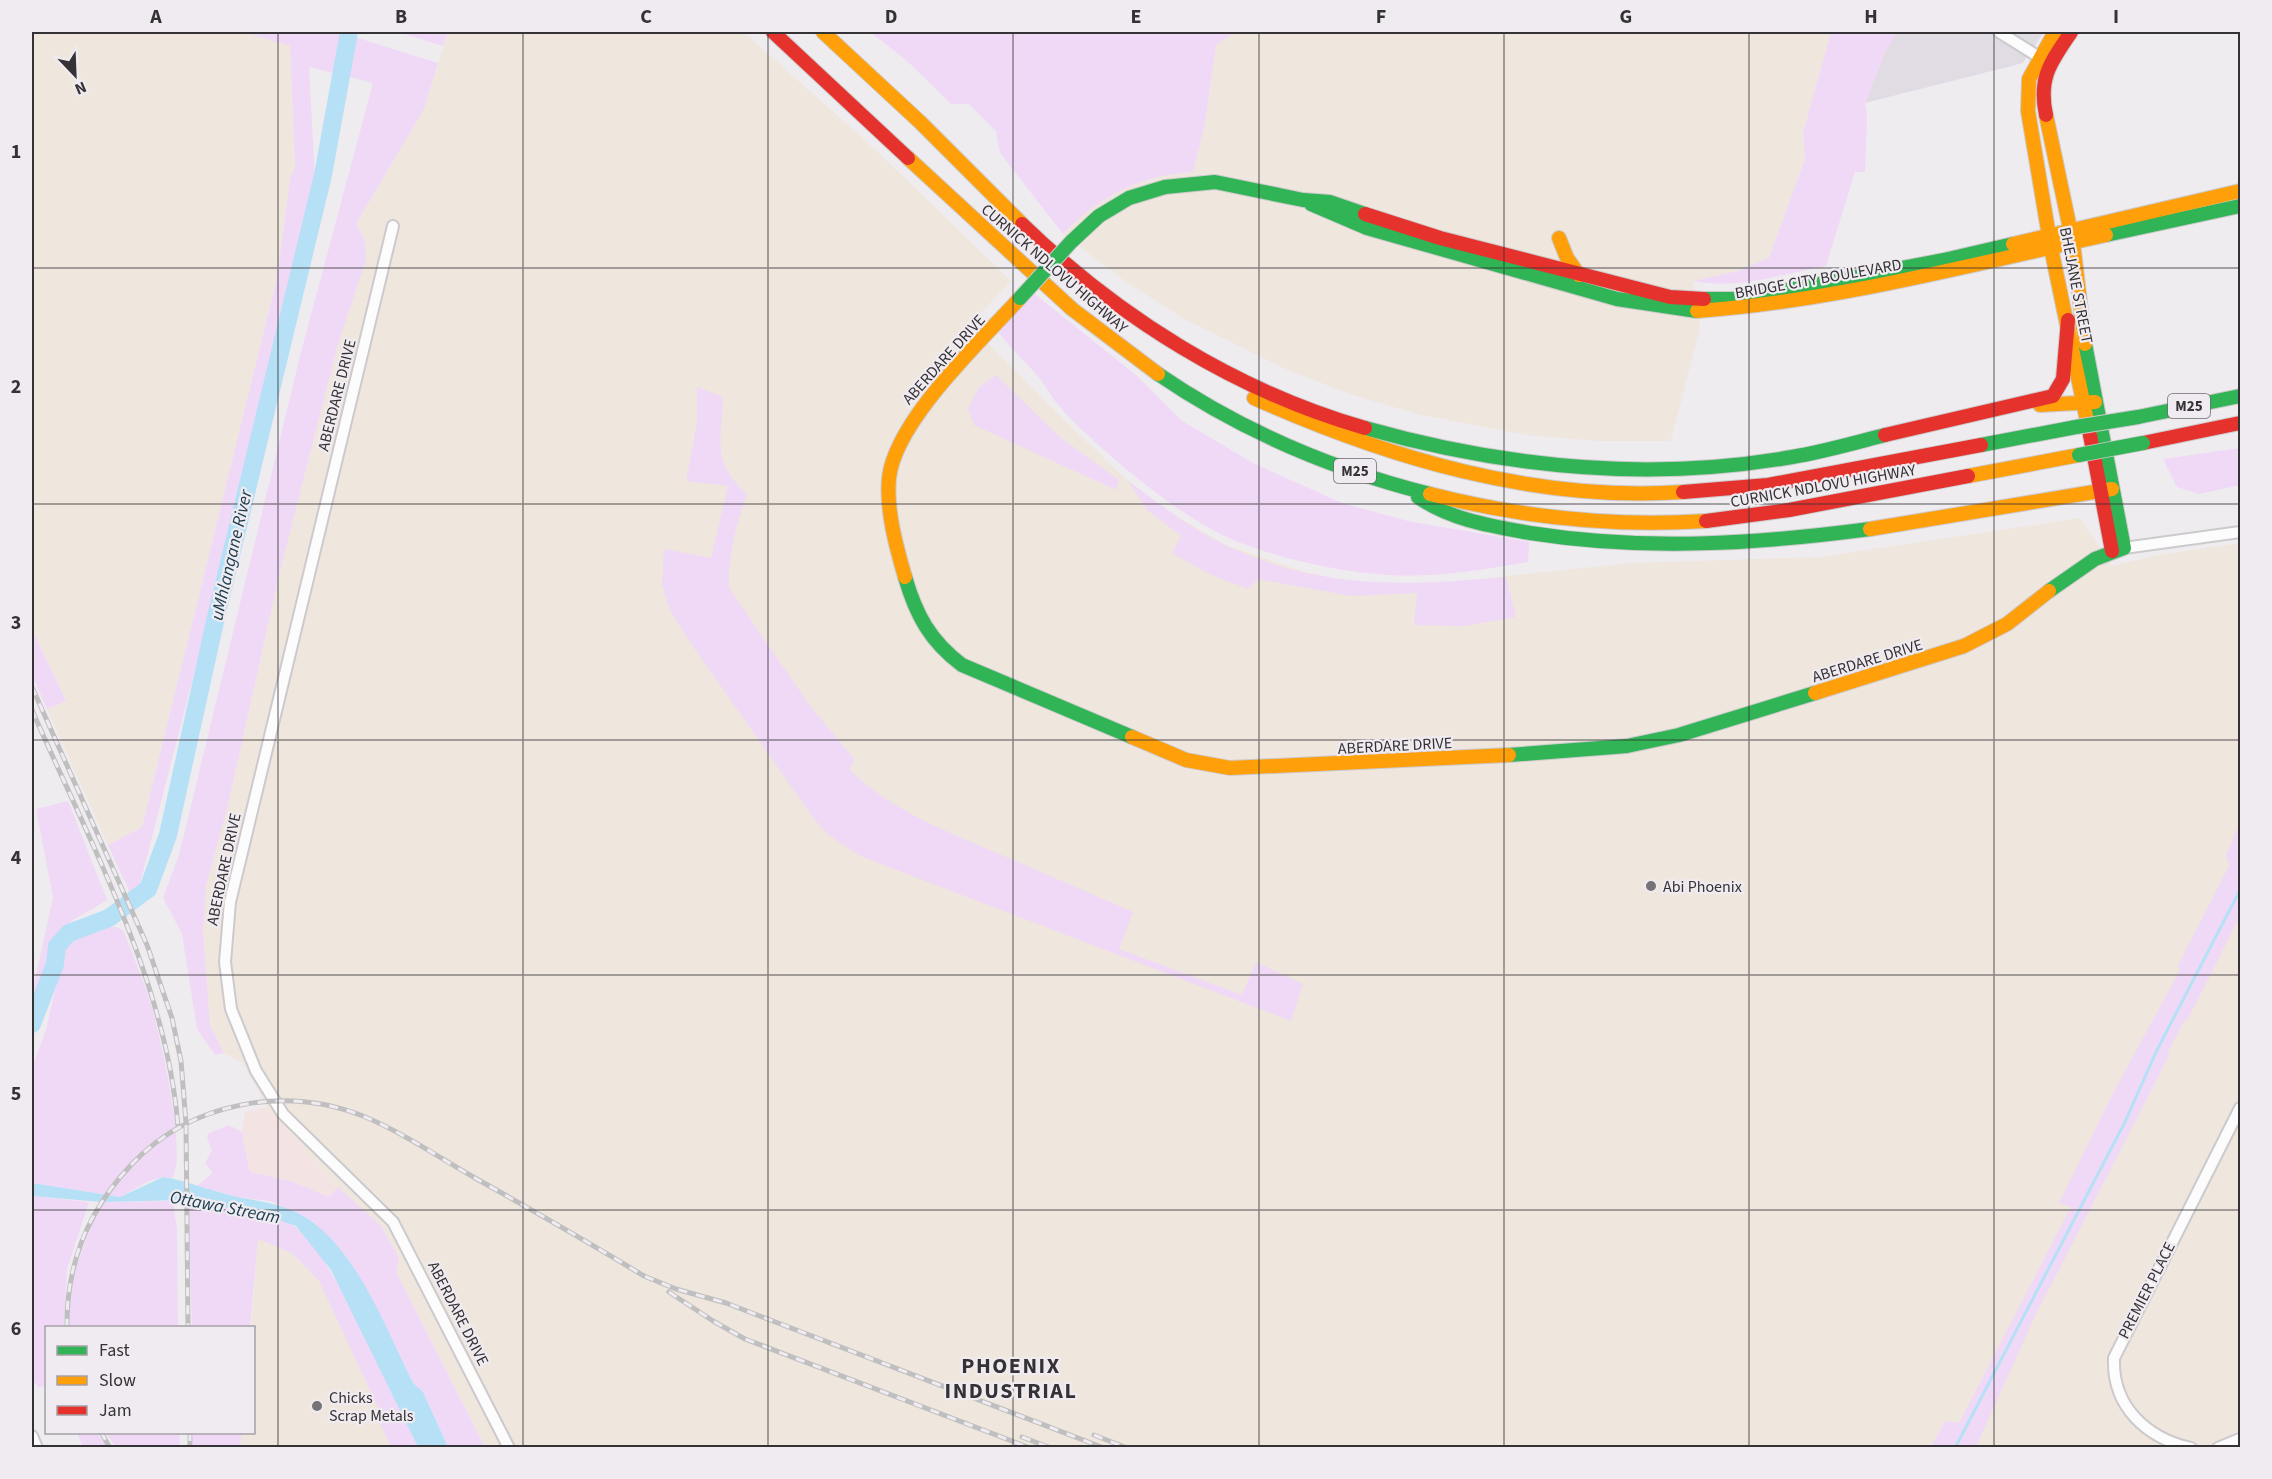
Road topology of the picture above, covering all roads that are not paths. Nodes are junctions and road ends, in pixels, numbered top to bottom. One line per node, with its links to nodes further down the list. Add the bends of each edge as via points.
1 (773, 32): 23 (main road, CURNICK NDLOVU HIGHWAY / M25, via 1077,313 1145,366 1268,437)
2 (811, 32): 19 (main road, CURNICK NDLOVU HIGHWAY / M25, bridge, via 1021,234 1094,298 1168,349 1231,387 1293,416 1360,442 1508,482 1576,491 1656,494 1771,484)
3 (823, 32): 21 (main road, via 911,113 1042,244 1100,293 1198,358 1257,388 1378,432 1440,447 1554,464 1635,470 1749,464 1792,457)
4 (1999, 32): 7 (street)
5 (2055, 32): 7 (main road, BHEJANE STREET)
6 (2071, 32): 12 (main road, BHEJANE STREET, via 2046,69 2042,88 2049,140)
7 (2039, 57): 14 (main road, BHEJANE STREET, via 2026,96)
8 (2241, 191): 12 (main road, BRIDGE CITY BOULEVARD)
9 (2241, 206): 12 (main road, BRIDGE CITY BOULEVARD)
10 (1329, 208): 15 (main road, BRIDGE CITY BOULEVARD); 16 (main road, BRIDGE CITY BOULEVARD, via 1367,228 1658,308 1724,311 1765,306); 17 (main road, BRIDGE CITY BOULEVARD, bridge, via 1215,182 1166,186 1112,208 1071,242)
11 (393, 226): 31 (street, ABERDARE DRIVE, via 230,902 225,962 231,1009 267,1091 283,1114 393,1222)
12 (2072, 237): 14 (main road, BRIDGE CITY BOULEVARD); 20 (main road, BHEJANE STREET)
13 (1559, 238): 15 (main road)
14 (2050, 242): 16 (main road, BRIDGE CITY BOULEVARD); 18 (main road, BHEJANE STREET)
15 (1579, 274): 16 (main road, BRIDGE CITY BOULEVARD, via 1670,297 1715,300)
16 (1845, 286)
17 (1020, 298): 26 (main road, ABERDARE DRIVE, via 922,405 894,459 889,478 890,504 914,607 932,639 962,665 1161,750 1207,765 1258,769 1585,751 1679,735 1964,646 1998,630 2069,575)
18 (2068, 320): 20 (main road, BHEJANE STREET); 21 (main road, via 2063,334 2062,385 2053,396)
19 (2241, 396)
20 (2089, 403): 21 (main road); 24 (main road, BHEJANE STREET)
21 (2009, 408)
22 (2241, 423): 23 (main road, CURNICK NDLOVU HIGHWAY / M25, bridge, via 1768,515 1670,523 1542,517 1465,504)
23 (1410, 489): 24 (main road, via 1430,506 1470,521 1586,542 1638,546 1854,532)
24 (2105, 490): 26 (main road, BHEJANE STREET)
25 (2241, 532): 26 (street, ABERDARE DRIVE)
26 (2118, 549)
27 (2241, 1108): 32 (street, PREMIER PLACE, via 2114,1358 2117,1388 2129,1414 2157,1435)
28 (32, 1436): 30 (street)
29 (2241, 1439): 33 (street)
30 (37, 1448)
31 (508, 1448)
32 (2191, 1448)
33 (2218, 1448)

